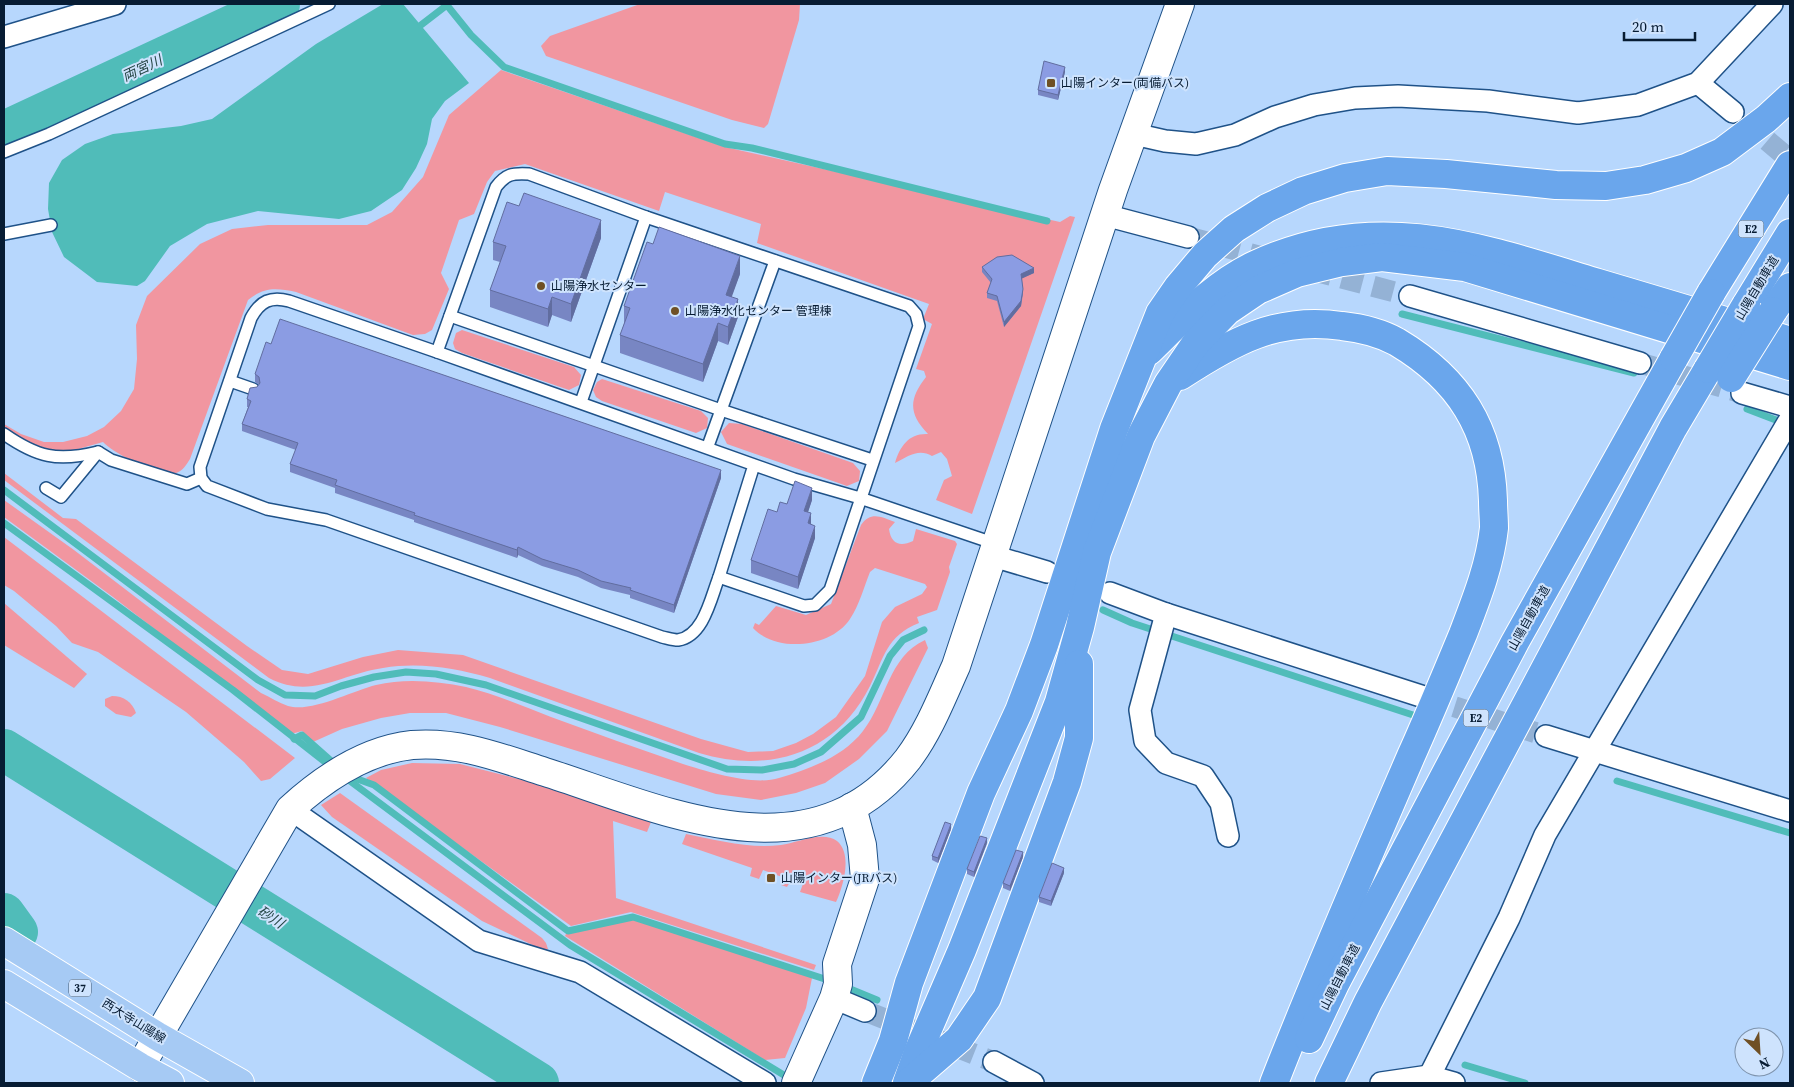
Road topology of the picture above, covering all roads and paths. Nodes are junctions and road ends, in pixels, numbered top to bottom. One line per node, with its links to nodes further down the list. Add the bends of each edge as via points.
1 (115, 4): 5 (street)
2 (329, 4): 10 (lane)
3 (1180, 4): 9 (street)
4 (1772, 4): 6 (street)
5 (4, 37)
6 (1698, 83): 8 (street); 9 (street, via 1638,105 1578,113 1488,101 1398,96 1355,98 1314,105 1275,117 1235,135 1196,144)
7 (1790, 97): 24 (highway, via 1722,152 1686,168 1645,180 1606,186 1566,185 1387,171 1345,178 1303,191 1234,229 1205,255 1160,314)
8 (1733, 112)
9 (1134, 134): 12 (street)
10 (4, 152)
11 (1790, 165): 74 (highway, 山陽自動車道 / E2, bridge, via 1711,293 1516,642 1335,984)
12 (1104, 215): 17 (street); 44 (street)
13 (646, 216): 18 (lane); 21 (lane, via 530,174 504,177 496,187); 26 (lane)
14 (51, 225): 16 (lane)
15 (1790, 233): 28 (highway, 山陽自動車道, bridge, via 1746,305)
16 (4, 234)
17 (1188, 237)
18 (775, 261): 34 (lane); 39 (lane, via 909,306 916,314 919,326)
19 (1790, 288): 28 (highway, bridge)
20 (1410, 296): 25 (street)
21 (450, 316): 23 (lane); 26 (lane)
22 (1790, 341): 24 (highway, via 1458,243 1376,236 1334,239 1297,248 1256,264 1192,309)
23 (437, 352): 29 (lane, via 277,298 256,309); 32 (lane)
24 (1144, 356): 70 (highway, via 1114,428 1044,645 1035,702 930,976)
25 (1640, 364)
26 (592, 365): 32 (lane); 34 (lane)
27 (1790, 366): 30 (highway, via 1464,267 1382,257 1342,262 1297,274 1258,290 1227,311 1196,343)
28 (1727, 380): 33 (street); 75 (highway, 山陽自動車道, via 1673,428 1368,1002)
29 (230, 381): 31 (lane); 41 (lane, via 200,467)
30 (1168, 384): 49 (highway, via 1141,436 1098,552); 73 (highway, via 1220,350 1286,324 1325,323 1360,328 1392,339 1421,356 1446,378 1469,410 1486,445 1494,528 1481,588 1445,679 1322,960)
31 (253, 389)
32 (581, 402): 37 (lane)
33 (1790, 407)
34 (721, 410): 37 (lane); 39 (lane)
35 (1790, 419): 52 (street)
36 (4, 434): 38 (lane, via 22,447 58,458)
37 (708, 446): 40 (lane)
38 (98, 452): 41 (lane, via 111,460 187,484); 42 (lane, via 61,497)
39 (872, 460): 43 (lane)
40 (754, 465): 43 (lane); 46 (lane)
41 (201, 478): 46 (lane, via 207,486 267,509 326,520 677,640 690,635 701,623)
42 (46, 488)
43 (860, 498): 44 (lane); 46 (lane, via 830,590 814,605 804,606)
44 (996, 550): 45 (street); 53 (street, via 956,666 923,736 895,774)
45 (1047, 572)
46 (719, 577)
47 (1110, 593): 48 (street)
48 (1166, 614): 50 (street); 56 (street, via 1140,710 1145,741 1166,763 1203,776 1221,803)
49 (1080, 627): 71 (highway, via 1059,702); 71 (highway, via 1079,689 1063,738 954,1015)
50 (1424, 696)
51 (1546, 736): 52 (street)
52 (1594, 751): 54 (street); 64 (street, via 1545,835 1509,918)
53 (852, 807): 55 (street, via 818,821 787,828 756,830 720,825 451,744 411,745 372,755 314,787); 59 (street, via 862,845 865,879 837,964 838,984)
54 (1790, 811)
55 (284, 818): 61 (street); 68 (street, via 479,941 580,972)
56 (1228, 836)
57 (4, 940): 61 (main road, 西大寺山陽線 / 37)
58 (4, 984): 63 (main road)
59 (834, 998): 60 (street); 69 (street)
60 (865, 1010)
61 (156, 1036): 63 (street); 67 (main road, 西大寺山陽線 / 37)
62 (994, 1062): 72 (street)
63 (136, 1075): 66 (main road)
64 (1427, 1080): 65 (street); 76 (street)
65 (1381, 1082)
66 (170, 1083)
67 (240, 1083)
68 (764, 1083)
69 (796, 1083)
70 (877, 1083)
71 (908, 1083)
72 (1033, 1083)
73 (1274, 1083)
74 (1288, 1083)
75 (1329, 1083)
76 (1454, 1083)

